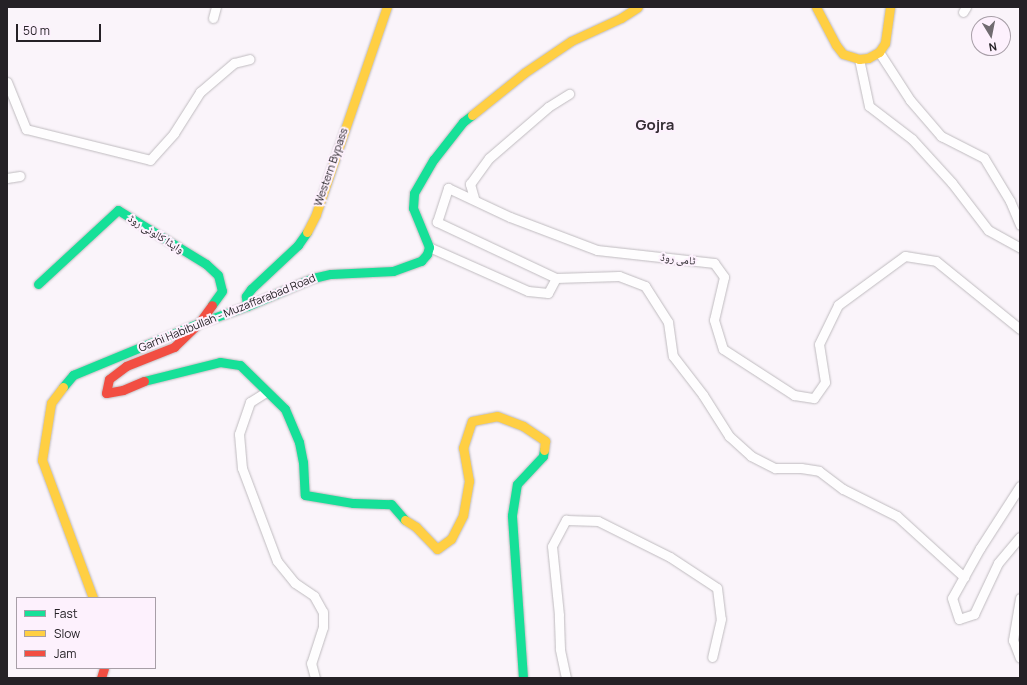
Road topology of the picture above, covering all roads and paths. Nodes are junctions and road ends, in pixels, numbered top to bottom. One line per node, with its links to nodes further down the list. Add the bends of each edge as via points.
1 (216, 7): 6 (street)
2 (387, 7): 20 (main road, Western Bypass, via 316,214 298,245 251,289 246,296)
3 (638, 7): 16 (main road, via 621,18 570,41 524,73 464,122 434,159 414,193 417,220)
4 (816, 7): 9 (main road, via 843,54)
5 (890, 7): 7 (main road, via 885,43)
6 (213, 18)
7 (879, 52): 9 (main road); 15 (street, via 910,100 941,136 984,158 1010,201)
8 (250, 59): 10 (street, via 234,63 200,92 174,133 150,160 26,129)
9 (859, 60): 17 (street, via 869,106 912,139 952,183 988,230)
10 (7, 82)
11 (569, 94): 14 (street, via 548,107 489,158 470,184)
12 (20, 176): 13 (street)
13 (7, 178)
14 (474, 198): 18 (street, ٹامی روڈ, via 448,188 437,222); 22 (street, ٹامی روڈ, via 510,217 598,250 714,263 724,277 714,320 723,348 794,395 814,398 825,382 819,344 838,304 905,256 936,261)
15 (1020, 226)
16 (429, 247): 18 (street, via 528,291 548,293); 20 (main road, Garhi Habibullah - Muzaffarabad Road, via 421,261 408,267 393,271 331,274 313,278)
17 (1020, 248)
18 (556, 278): 26 (street, via 619,276 644,286 668,322 673,356 703,395 729,436 751,456 775,468 819,471 843,489 897,516)
19 (38, 284): 21 (main road, واپڈا کالونی روڈ, via 118,210 206,264 218,275 222,291)
20 (247, 306): 21 (main road, Garhi Habibullah - Muzaffarabad Road)
21 (199, 323): 23 (main road, via 174,346 126,366 115,374 109,379 106,393 123,390 151,378 220,362 240,365); 27 (main road, Garhi Habibullah - Muzaffarabad Road, via 73,375 52,403 42,460)
22 (1020, 329)
23 (266, 392): 31 (street, via 250,402 239,434 242,468 277,561 295,583 314,596 323,612 323,627 311,663); 32 (main road, via 285,409 299,442 305,495 353,503 391,504 402,518 416,527 437,550 451,539 463,515 468,481 463,448 472,421 497,416 523,426 545,442 543,456 517,484 512,515)
24 (1020, 486): 26 (street)
25 (1020, 537): 26 (street, via 998,563 974,614 959,619 952,598)
26 (964, 577)
27 (93, 597)
28 (1020, 598): 30 (street, via 1013,640)
29 (712, 657): 33 (street, via 721,619 717,588 670,557 598,521 566,520 552,546 560,649)
30 (1020, 658)
31 (316, 678)
32 (523, 678)
33 (566, 678)

